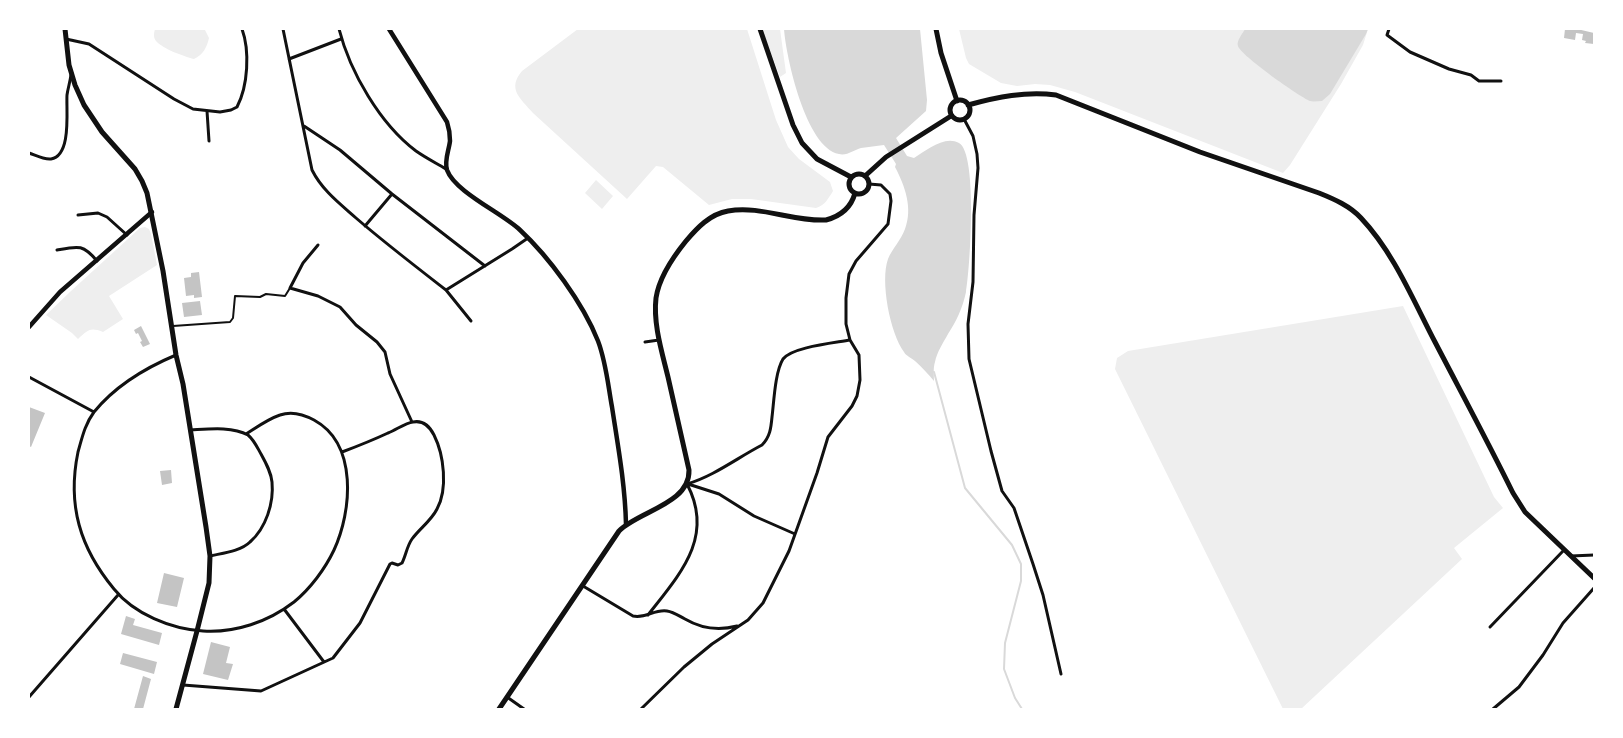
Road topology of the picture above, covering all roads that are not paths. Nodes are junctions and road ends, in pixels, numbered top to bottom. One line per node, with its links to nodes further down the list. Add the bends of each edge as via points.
1 (65, 29): 9 (main road)
2 (242, 29): 16 (street, via 246,52 242,99 238,107 231,110)
3 (283, 29): 11 (street)
4 (339, 29): 10 (street)
5 (389, 29): 22 (street, via 447,122 450,140)
6 (760, 29): 24 (main road, via 798,138 817,159)
7 (936, 29): 14 (main road)
8 (1389, 29): 13 (street, via 1387,35 1410,52 1479,81)
9 (65, 39): 12 (main road); 16 (street, via 89,44 174,99 193,109)
10 (341, 39): 11 (street); 22 (street, via 365,91 382,115 415,150)
11 (289, 59): 19 (street)
12 (71, 75): 21 (street, via 66,137 59,155 52,159); 28 (main road, via 89,114 142,181)
13 (1500, 81)
14 (957, 101): 15 (main road); 17 (main road, via 951,107)
15 (968, 105): 18 (main road, via 969,114); 55 (main road, via 1031,93 1056,96 1200,152 1319,193 1350,209 1380,240 1513,494 1525,512)
16 (207, 111): 20 (street)
17 (951, 116): 18 (main road); 23 (main road, via 886,158)
18 (964, 120): 69 (street, via 973,136 978,168 968,324 969,359 990,451 1002,491 1014,508 1028,546)
19 (304, 126): 27 (street, via 345,154); 30 (street, via 316,178 326,192)
20 (209, 141)
21 (29, 153)
22 (446, 169): 32 (street, via 460,187)
23 (865, 176): 24 (main road); 25 (main road)
24 (851, 177): 26 (main road, via 849,186)
25 (869, 184): 26 (main road, via 866,191); 43 (street, via 881,186 890,194 890,219 885,230 856,261 849,274 846,324)
26 (855, 193): 42 (main road, via 845,210 826,220 734,210 718,213 701,224 673,259 656,296)
27 (392, 194): 30 (street); 36 (street)
28 (152, 212): 31 (street); 41 (main road)
29 (78, 215): 31 (street, via 98,212)
30 (365, 226): 38 (street)
31 (127, 235): 35 (street)
32 (528, 238): 36 (street); 53 (street, via 563,280 588,319 598,343 622,471)
33 (318, 245): 37 (street)
34 (57, 250): 35 (street, via 84,248)
35 (97, 261): 40 (street, via 60,292)
36 (485, 266): 38 (street)
37 (290, 288): 41 (lane, via 285,296 235,296 230,322); 48 (street, via 340,307 377,342 385,352 390,374)
38 (446, 290): 39 (street)
39 (471, 321)
40 (29, 326)
41 (173, 326): 45 (main road)
42 (660, 340): 44 (street); 52 (main road, via 689,470)
43 (850, 340): 52 (street, via 806,348 784,358 767,440 717,472); 54 (street, via 859,355 857,396 828,437)
44 (645, 342)
45 (176, 354): 47 (street, via 127,381); 49 (main road)
46 (29, 377): 47 (street)
47 (94, 412): 62 (street, via 77,458 74,486 76,518 90,555)
48 (412, 422): 51 (street); 68 (street, via 426,425 440,448 443,486 438,508 411,540 402,563 390,564 360,623 337,654)
49 (190, 430): 50 (street, via 223,429); 57 (main road)
50 (246, 434): 51 (street, via 280,415 300,414 324,427); 57 (street, via 256,445 271,476 270,509 251,542)
51 (342, 452): 63 (street, via 346,499 336,543 315,580)
52 (687, 484): 53 (main road, via 676,497); 54 (street, via 714,492 754,516); 64 (street, via 696,502 696,539 685,564)
53 (626, 524): 60 (main road)
54 (795, 534): 65 (street, via 767,596)
55 (1564, 550): 58 (main road); 66 (street)
56 (1594, 555): 58 (street)
57 (210, 556): 67 (main road, via 209,582)
58 (1571, 556): 59 (main road)
59 (1594, 578)
60 (583, 586): 64 (street, via 633,616 641,618); 71 (main road)
61 (1594, 588): 77 (street, via 1563,623 1518,687)
62 (118, 595): 67 (street, via 166,624); 72 (street)
63 (284, 610): 67 (street, via 235,630); 68 (street)
64 (647, 615): 65 (street, via 667,611 712,630)
65 (740, 626): 76 (street, via 689,662)
66 (1490, 627)
67 (197, 631): 70 (main road)
68 (324, 662): 70 (street, via 262,691)
69 (1061, 674)
70 (183, 685): 73 (main road)
71 (507, 697): 74 (main road); 75 (street)
72 (29, 698)
73 (176, 709)
74 (499, 709)
75 (524, 709)
76 (641, 709)
77 (1492, 709)

